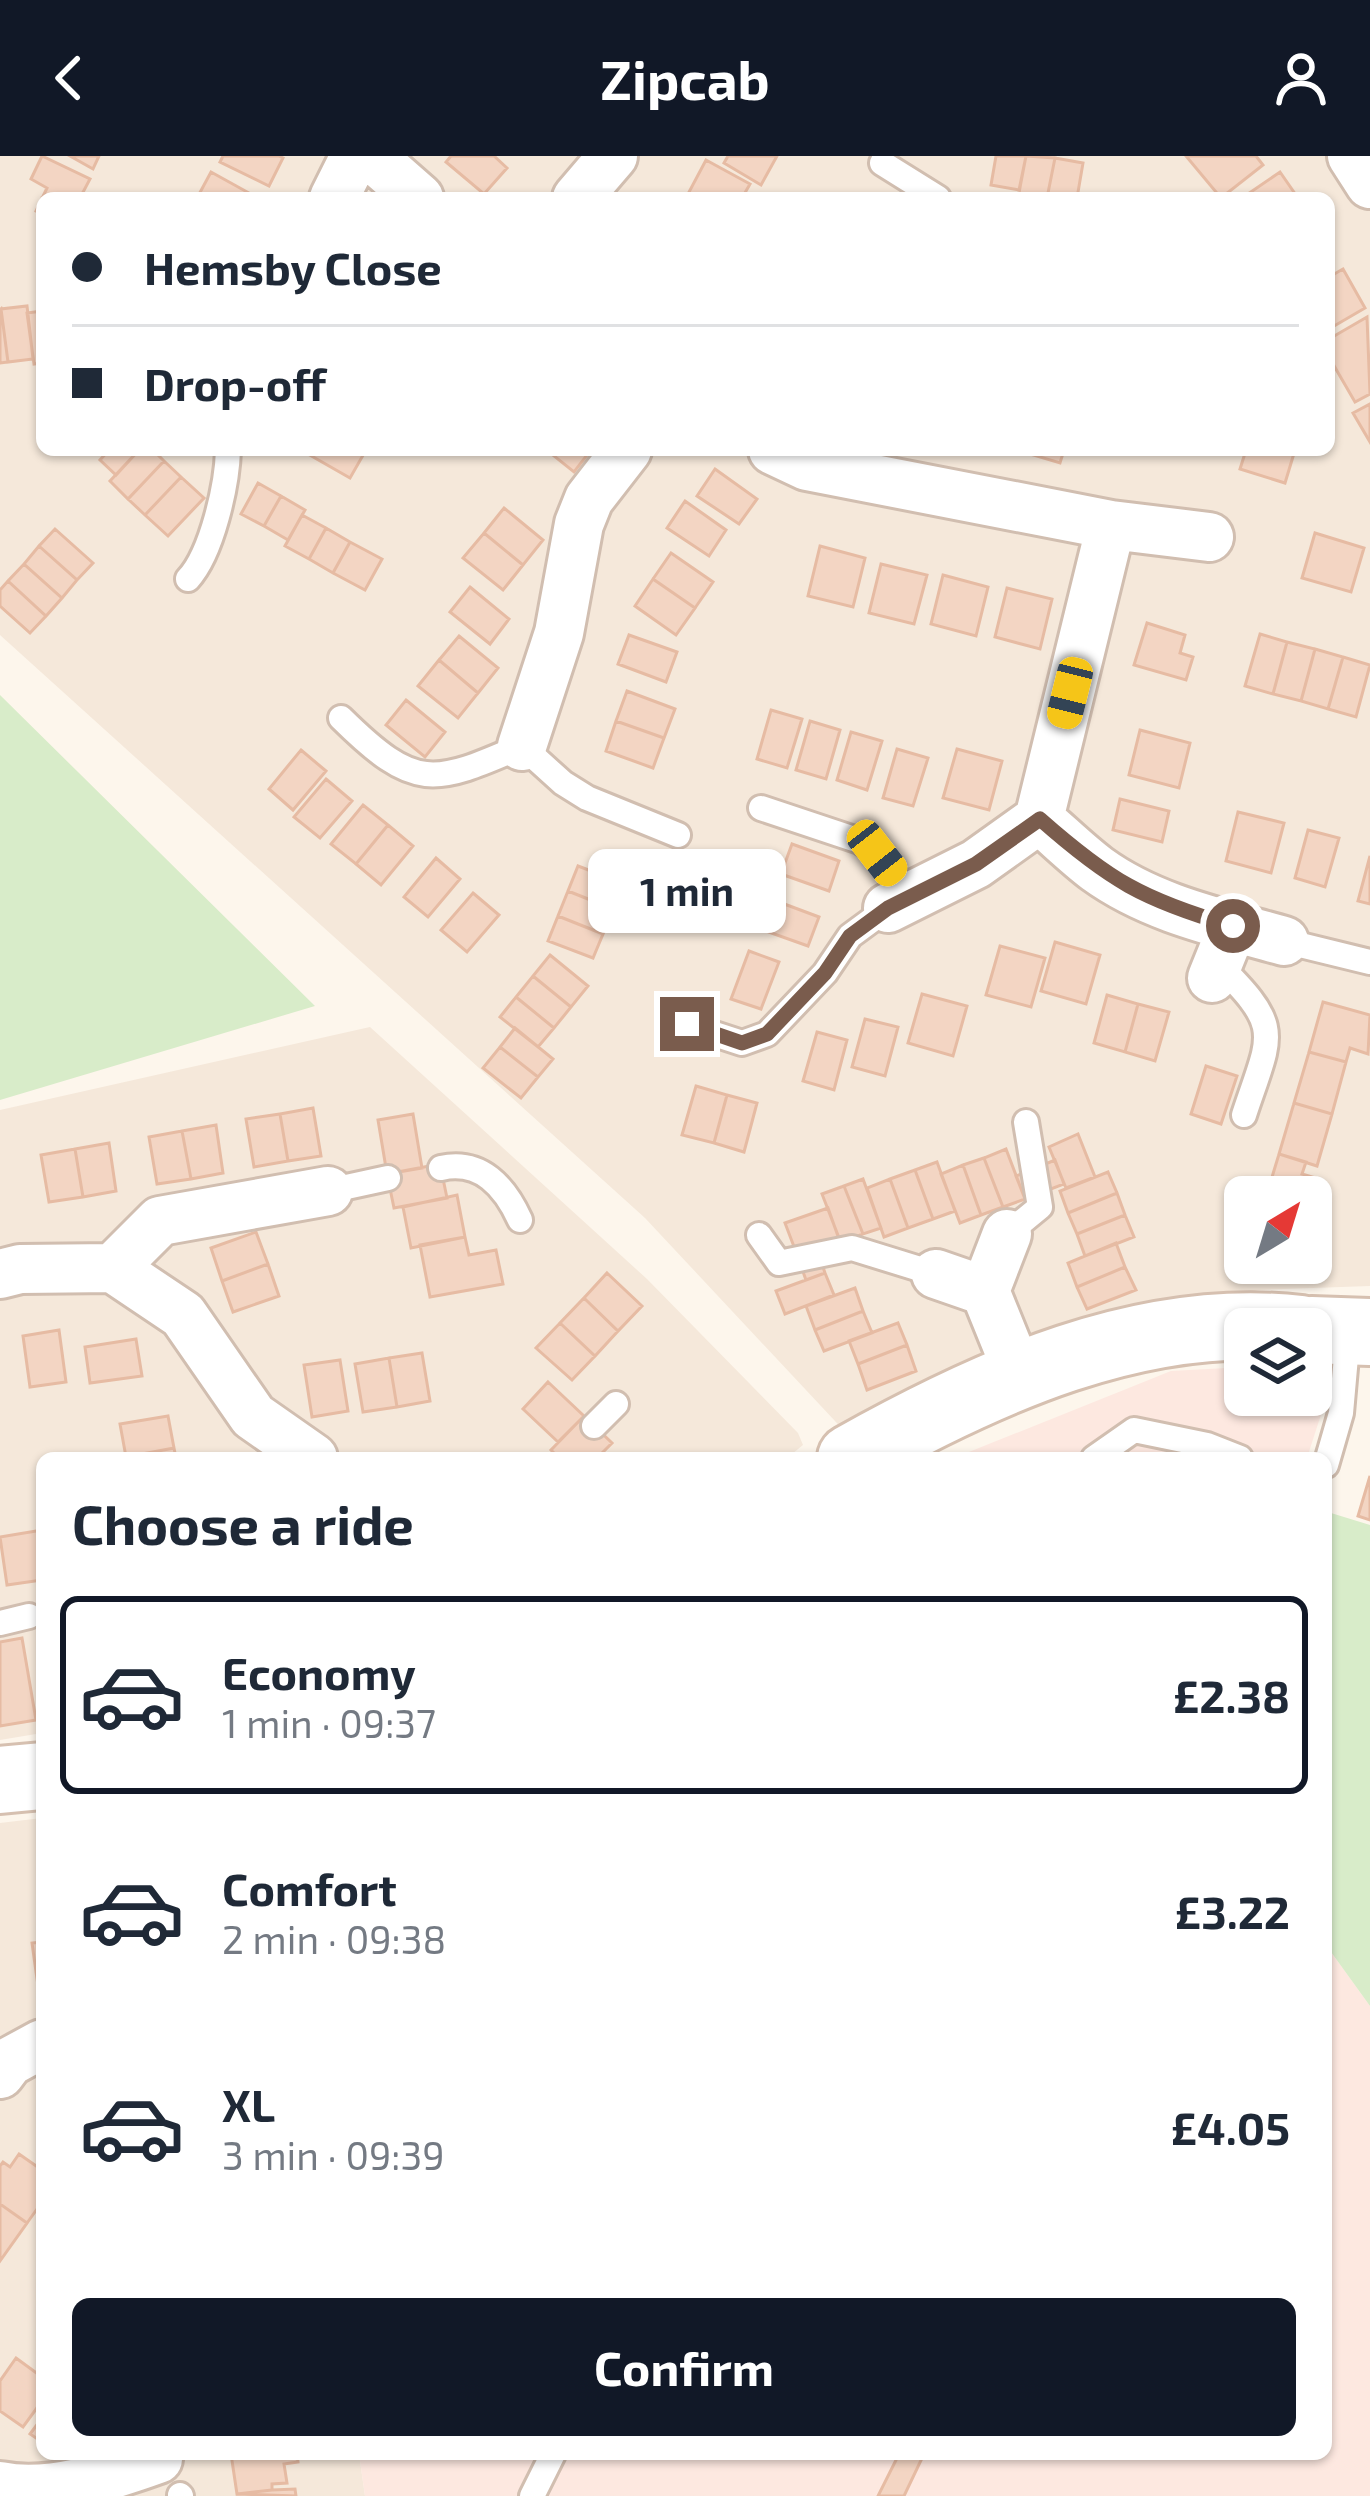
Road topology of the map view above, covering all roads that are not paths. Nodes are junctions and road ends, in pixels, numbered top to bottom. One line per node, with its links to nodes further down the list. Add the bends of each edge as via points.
1 (355, 156): 7 (street)
2 (371, 156): 8 (street)
3 (613, 156): 9 (street)
4 (1352, 156): 6 (street)
5 (883, 163): 10 (lane)
6 (1370, 184)
7 (337, 192)
8 (412, 192)
9 (582, 192)
10 (929, 192)
11 (227, 456): 17 (lane, via 200,565)
12 (622, 456): 19 (street, via 579,524 555,647)
13 (786, 456): 14 (street, via 807,466)
14 (917, 467): 15 (street)
15 (1111, 525): 16 (street); 21 (street)
16 (1209, 537)
17 (188, 579)
18 (341, 718): 19 (lane, via 370,746 433,778)
19 (522, 746): 22 (lane, via 587,798)
20 (761, 808): 23 (lane, via 860,841 877,853)
21 (1040, 819): 23 (street, via 976,864); 25 (street, via 1097,869 1176,909)
22 (678, 835)
23 (900, 902): 27 (lane, via 850,936 767,1034 742,1043)
24 (1284, 941): 25 (street); 26 (lane)
25 (1221, 956): 28 (lane, via 1270,1038)
26 (1370, 962)
27 (687, 1024)
28 (1244, 1115)
29 (1026, 1122): 34 (lane, via 1040,1207)
30 (441, 1168): 33 (lane, via 476,1168 509,1196)
31 (388, 1178): 32 (lane)
32 (328, 1191): 36 (street, via 160,1221)
33 (520, 1220)
34 (1007, 1234): 39 (street)
35 (759, 1235): 38 (lane, via 779,1263 852,1248)
36 (113, 1268): 37 (street); 45 (street, via 183,1315 253,1416)
37 (0, 1274)
38 (936, 1274): 39 (street)
39 (985, 1291): 42 (street)
40 (1224, 1329): 42 (street, via 1124,1340)
41 (1332, 1331): 49 (lane, via 1342,1413)
42 (1019, 1375): 46 (street)
43 (616, 1404): 44 (lane)
44 (594, 1426)
45 (291, 1452)
46 (862, 1452)
47 (1103, 1452): 48 (lane, via 1134,1430)
48 (1225, 1452)
49 (1330, 1452)
50 (29, 1616): 51 (lane)
51 (0, 1623)
52 (36, 1777): 53 (street)
53 (0, 1780)
54 (36, 2047): 55 (street)
55 (0, 2074)
56 (550, 2460): 59 (lane)
57 (170, 2476): 58 (street, via 21,2494)
58 (0, 2486)
59 (532, 2496)

